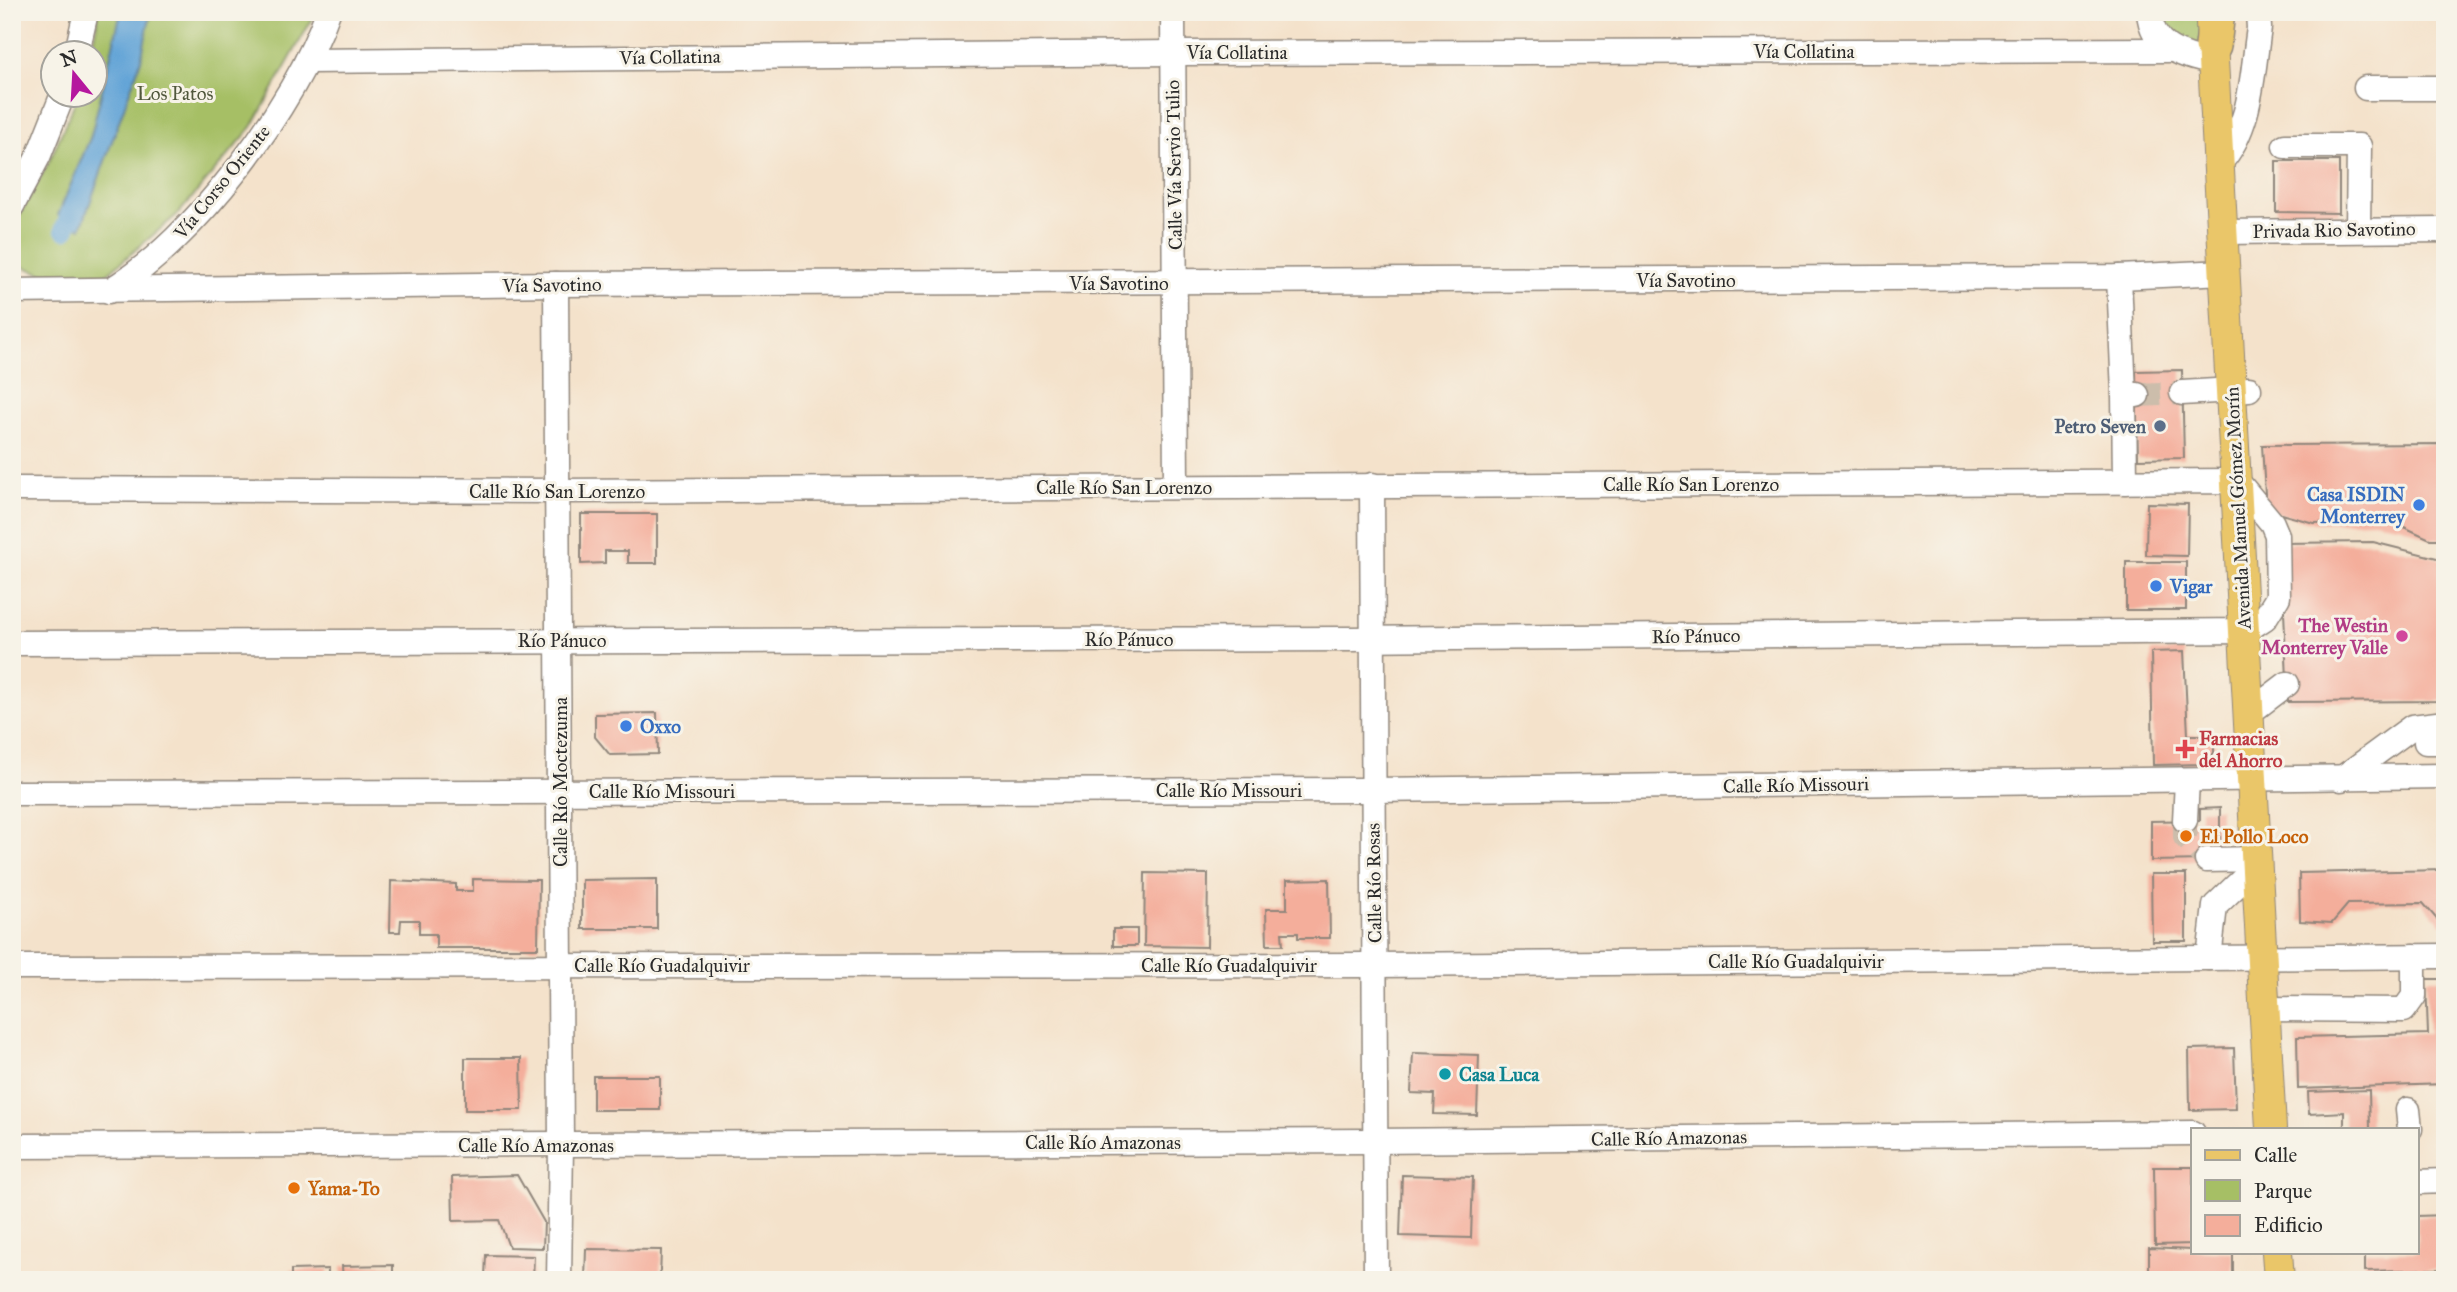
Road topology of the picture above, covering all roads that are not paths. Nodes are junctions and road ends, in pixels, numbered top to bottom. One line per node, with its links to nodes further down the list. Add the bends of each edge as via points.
1 (86, 12): 7 (street)
2 (328, 12): 10 (street, Vía Corso Oriente)
3 (1173, 12): 9 (street, Calle Vía Servio Tulio)
4 (2149, 12): 8 (street)
5 (2258, 12): 15 (street, via 2241,131)
6 (2214, 33): 8 (street, Vía Collatina); 15 (main road, Avenida Manuel Gómez Morín)
7 (80, 38)
8 (2168, 50): 9 (street, Vía Collatina)
9 (1173, 53): 10 (street, Vía Collatina); 22 (street, Calle Vía Servio Tulio)
10 (307, 61): 24 (street, Vía Corso Oriente, via 262,137 177,239 143,270)
11 (2366, 88): 12 (street)
12 (2445, 88)
13 (58, 108): 16 (street)
14 (2285, 145): 17 (street, via 2359,146)
15 (2219, 164): 19 (main road, Avenida Manuel Gómez Morín)
16 (12, 206)
17 (2358, 229): 18 (street, Privada Rio Savotino); 19 (street, Privada Rio Savotino)
18 (2445, 230)
19 (2223, 232): 20 (main road, Avenida Manuel Gómez Morín)
20 (2225, 272): 21 (street, Vía Savotino); 26 (main road, Avenida Manuel Gómez Morín)
21 (2119, 276): 22 (street, Vía Savotino); 29 (street, via 2131,394)
22 (1176, 283): 23 (street, Vía Savotino); 31 (street, Calle Vía Servio Tulio)
23 (555, 284): 24 (street, Vía Savotino); 33 (street, Calle Río Moctezuma)
24 (109, 291): 25 (street, Vía Savotino)
25 (12, 292)
26 (2240, 389): 27 (street); 28 (main road, Avenida Manuel Gómez Morín)
27 (2182, 393)
28 (2242, 469): 29 (street, Calle Río San Lorenzo); 34 (main road, Avenida Manuel Gómez Morín)
29 (2125, 482): 30 (street, Calle Río San Lorenzo)
30 (1372, 485): 31 (street, Calle Río San Lorenzo); 36 (street, Calle Río Rosas)
31 (1176, 486): 33 (street, Calle Río San Lorenzo)
32 (12, 489): 33 (street, Calle Río San Lorenzo)
33 (559, 491): 35 (street, Calle Río Moctezuma)
34 (2245, 631): 36 (street, Río Pánuco); 39 (main road, Avenida Manuel Gómez Morín)
35 (560, 639): 36 (street, Río Pánuco); 37 (street, Río Pánuco); 46 (street, Calle Río Moctezuma)
36 (1374, 639): 45 (street, Calle Río Rosas)
37 (12, 643)
38 (2287, 684): 39 (street)
39 (2249, 713): 43 (main road, Avenida Manuel Gómez Morín)
40 (2445, 723): 42 (street, via 2412,727)
41 (2445, 776): 42 (street, Calle Río Missouri)
42 (2340, 779): 43 (street, Calle Río Missouri)
43 (2254, 780): 44 (street, Calle Río Missouri); 50 (main road, Avenida Manuel Gómez Morín)
44 (2187, 781): 45 (street, Calle Río Missouri); 48 (street)
45 (1374, 790): 46 (street, Calle Río Missouri); 55 (street, Calle Río Rosas)
46 (559, 791): 47 (street, Calle Río Missouri); 56 (street, Calle Río Moctezuma)
47 (12, 793)
48 (2185, 820)
49 (2207, 860): 50 (street)
50 (2258, 862): 53 (street, via 2215,906); 54 (main road, Avenida Manuel Gómez Morín)
51 (2414, 956): 52 (street, Calle Río Guadalquivir); 54 (street, Calle Río Guadalquivir); 58 (street, via 2414,996 2404,1010)
52 (2445, 956)
53 (2209, 957): 54 (street, Calle Río Guadalquivir); 55 (street, Calle Río Guadalquivir)
54 (2262, 957): 58 (main road, Avenida Manuel Gómez Morín)
55 (1375, 965): 56 (street, Calle Río Guadalquivir); 61 (street, Calle Río Rosas)
56 (560, 966): 57 (street, Calle Río Guadalquivir); 63 (street, Calle Río Moctezuma)
57 (12, 967)
58 (2266, 1009): 59 (main road, Avenida Manuel Gómez Morín)
59 (2271, 1128)
60 (2191, 1133): 61 (street, Calle Río Amazonas)
61 (1375, 1141): 63 (street, Calle Río Amazonas); 67 (street, Calle Río Rosas)
62 (12, 1146): 63 (street, Calle Río Amazonas)
63 (562, 1146): 66 (street, Calle Río Moctezuma)
64 (2445, 1181): 65 (street)
65 (2418, 1182)
66 (559, 1280)
67 (1376, 1280)

